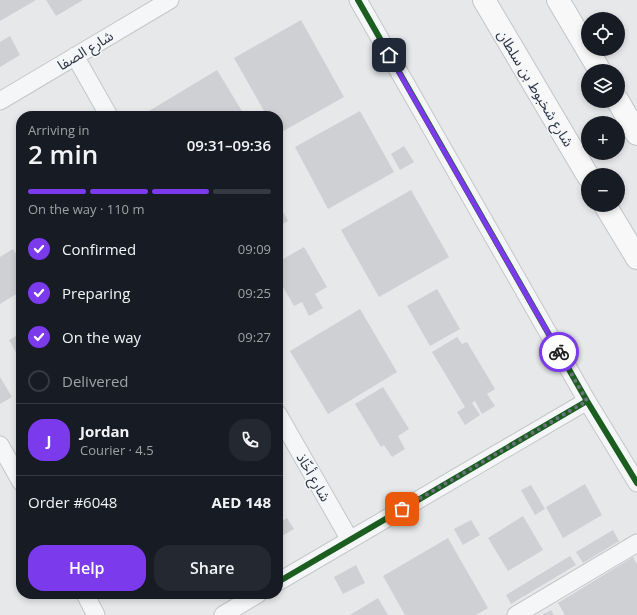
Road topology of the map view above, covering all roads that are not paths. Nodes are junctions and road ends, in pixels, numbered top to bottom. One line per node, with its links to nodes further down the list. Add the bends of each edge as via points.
1 (170, 0): 5 (street, شارع الصفا)
2 (358, 0): 14 (street)
3 (484, 0): 11 (main road, شارع شخبوط بن سلطان)
4 (558, 0): 6 (main road)
5 (75, 56): 7 (street, شارع الصفا); 9 (street)
6 (596, 64)
7 (0, 101)
8 (622, 108): 10 (main road)
9 (106, 111)
10 (637, 134)
11 (583, 168)
12 (609, 212): 13 (main road)
13 (637, 258)
14 (587, 401): 18 (street); 19 (street)
15 (283, 423): 19 (street, شارع أخّاذ)
16 (0, 445): 17 (street)
17 (16, 473)
18 (637, 483)
19 (350, 540): 21 (street)
20 (637, 543): 26 (street)
21 (283, 579)
22 (88, 599): 24 (street)
23 (250, 599): 25 (street)
24 (96, 615)
25 (223, 615)
26 (516, 615)

